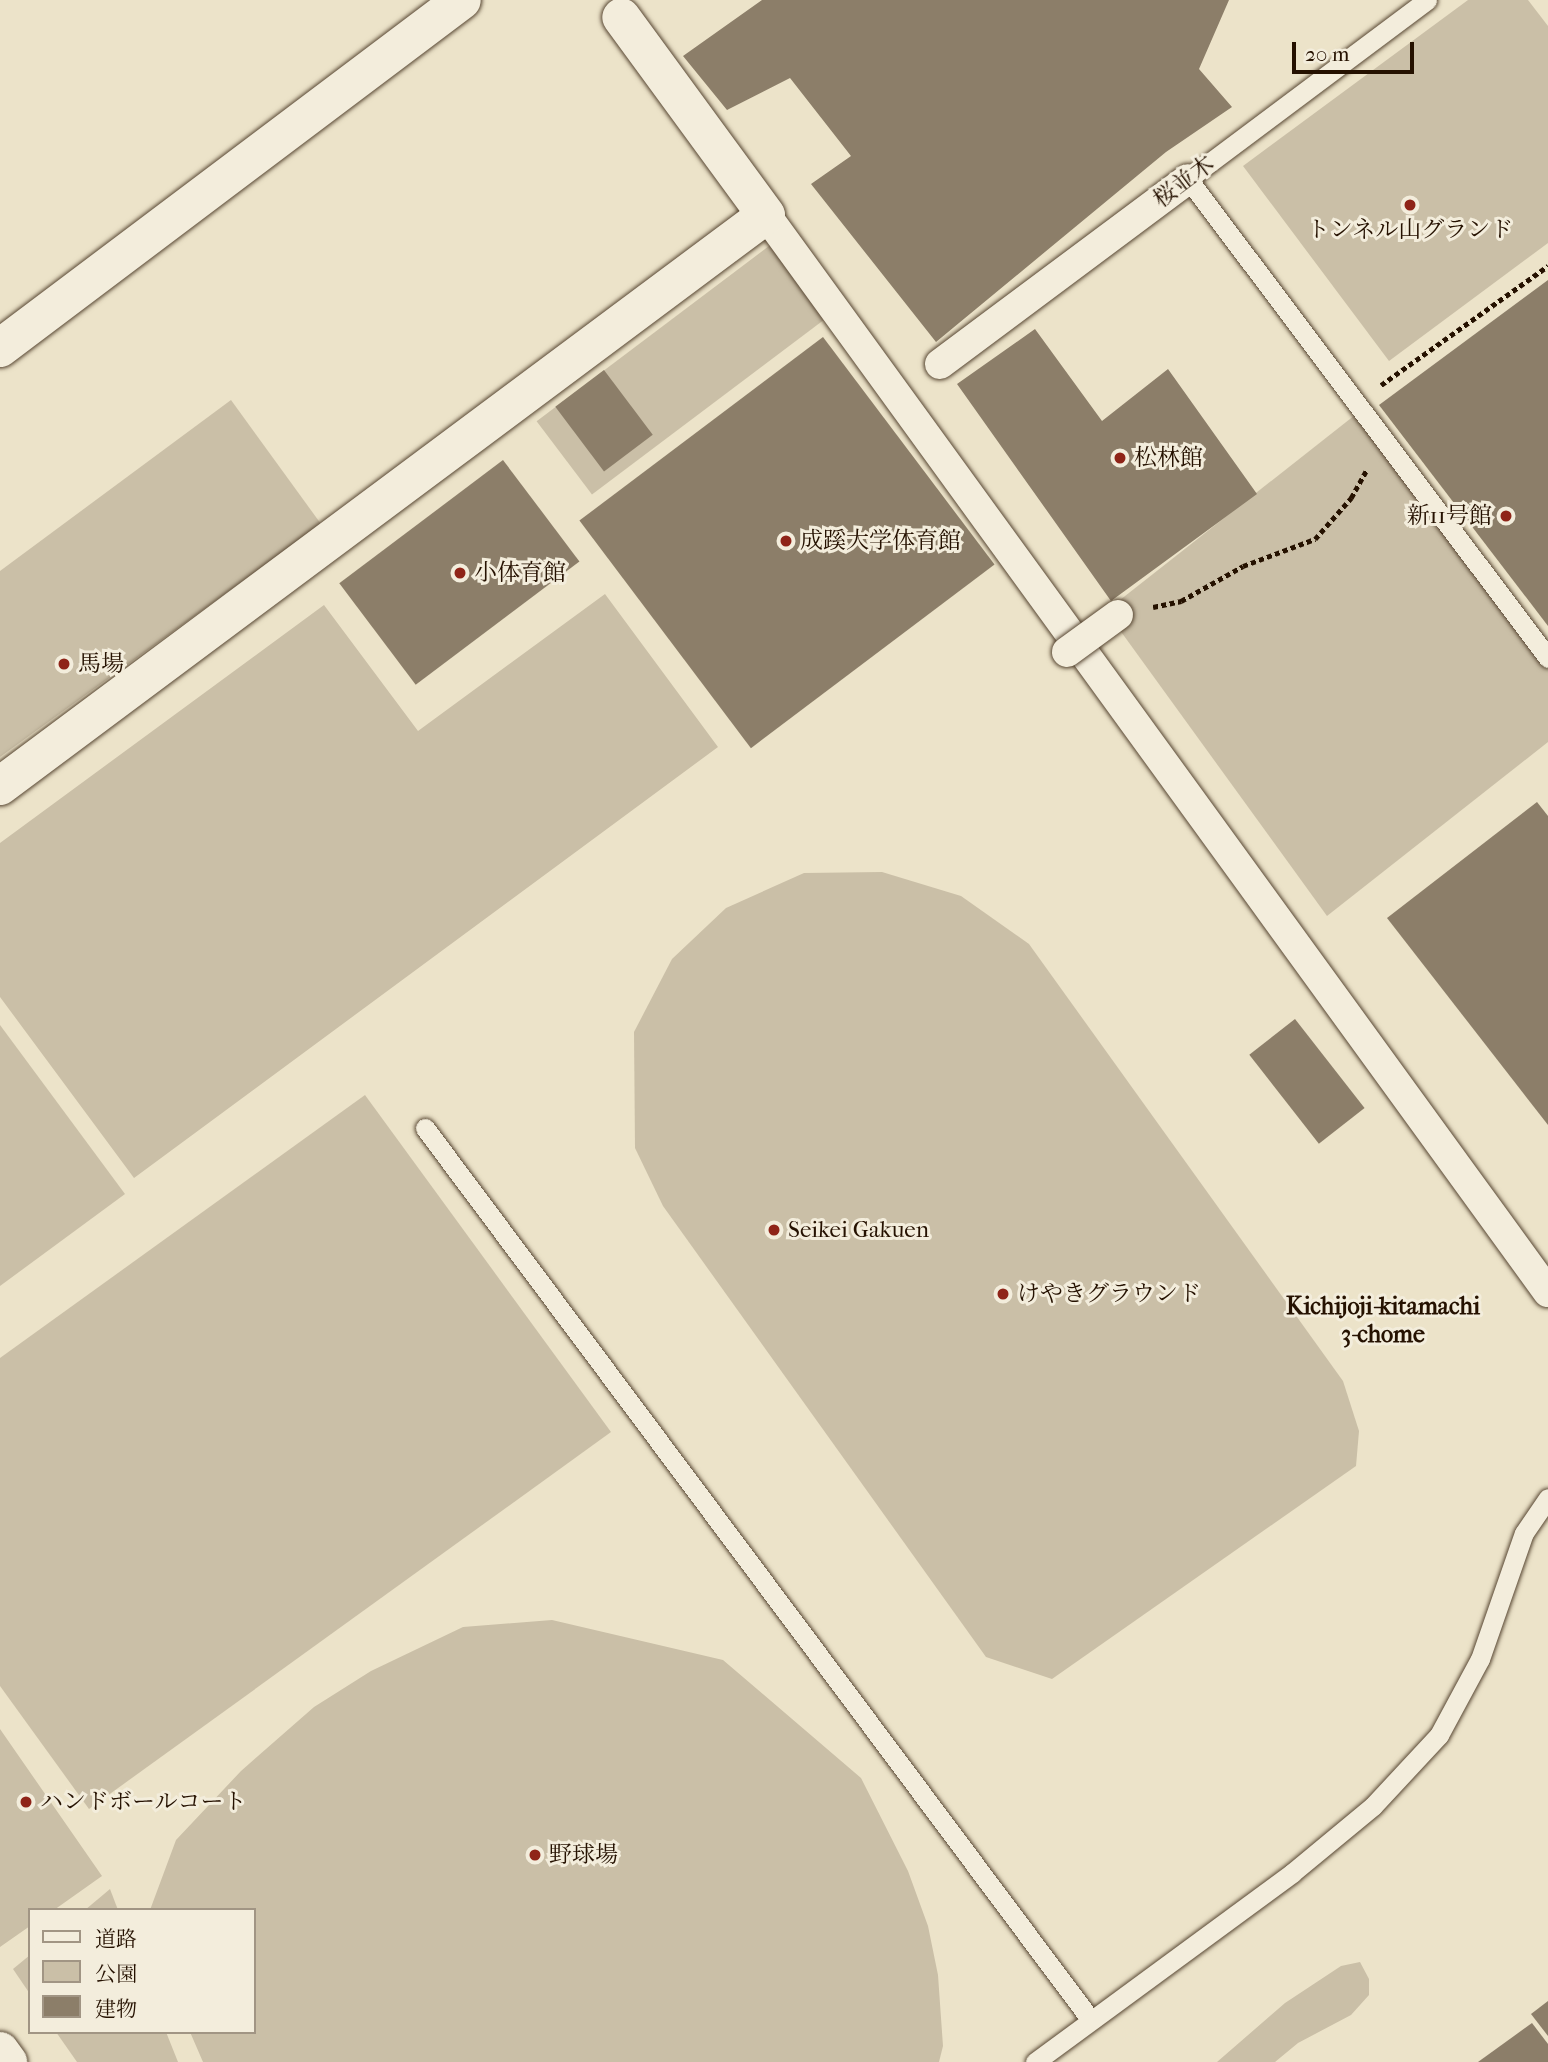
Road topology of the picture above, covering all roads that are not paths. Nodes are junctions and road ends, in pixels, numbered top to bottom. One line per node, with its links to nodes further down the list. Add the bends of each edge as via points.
1 (462, 0): 6 (street)
2 (1427, 0): 4 (lane, 桜並木)
3 (614, 9): 5 (street)
4 (1188, 179): 7 (street, 桜並木); 10 (lane)
5 (766, 215): 11 (street); 13 (street)
6 (0, 348)
7 (940, 364)
8 (1118, 615): 9 (street, bridge)
9 (1067, 652)
10 (1548, 658)
11 (0, 786)
12 (425, 1128): 15 (lane)
13 (1548, 1292)
14 (1548, 1498): 15 (lane, via 1524,1533 1480,1659 1438,1735 1373,1806 1292,1873)
15 (1090, 2019): 18 (lane)
16 (0, 2050): 17 (street)
17 (8, 2062)
18 (1035, 2062)

